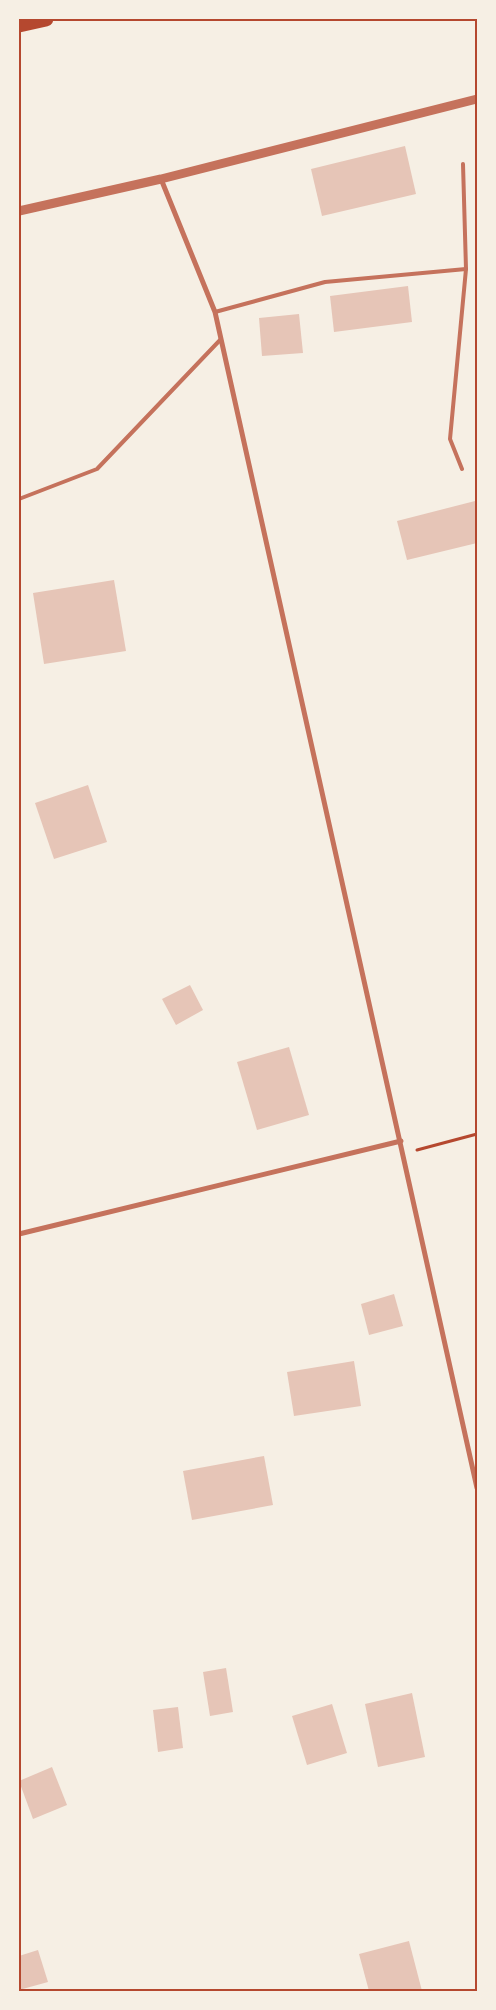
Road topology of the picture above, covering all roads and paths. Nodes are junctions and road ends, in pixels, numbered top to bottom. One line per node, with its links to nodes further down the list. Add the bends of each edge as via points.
1 (46, 19): 2 (highway)
2 (19, 25)
3 (477, 99): 5 (street)
4 (463, 164): 7 (lane)
5 (161, 179): 6 (street); 8 (street)
6 (19, 211)
7 (466, 269): 8 (lane, via 325,282); 10 (lane, via 450,438)
8 (215, 312): 9 (street)
9 (221, 339): 11 (lane, via 97,469); 13 (street)
10 (462, 469)
11 (19, 500)
12 (477, 1134): 14 (path)
13 (401, 1141): 14 (street); 15 (street)
14 (403, 1153): 16 (street)
15 (19, 1234)
16 (477, 1488)

